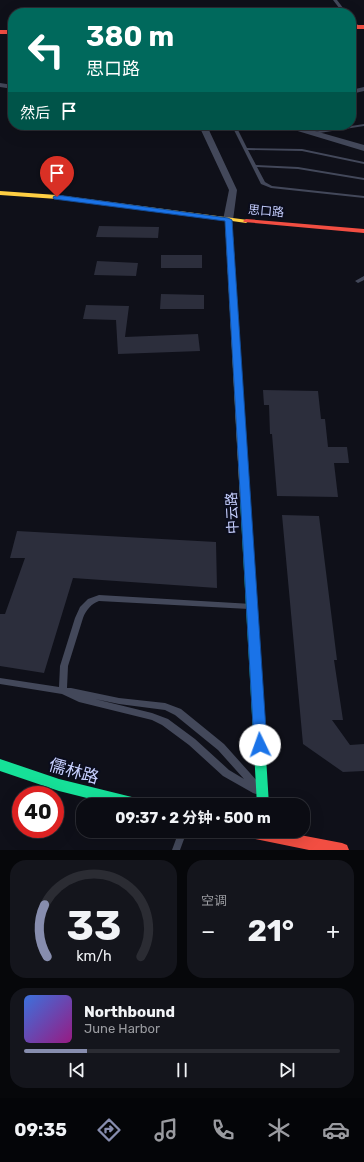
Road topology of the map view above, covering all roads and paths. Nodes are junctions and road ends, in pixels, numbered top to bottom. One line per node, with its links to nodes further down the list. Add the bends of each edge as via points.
1 (335, 0): 2 (lane)
2 (341, 8)
3 (205, 130): 15 (street, via 233,190)
4 (236, 130): 9 (lane)
5 (302, 130): 7 (street)
6 (332, 130): 7 (lane)
7 (313, 133): 8 (street)
8 (364, 148)
9 (246, 150): 10 (lane, via 302,150); 11 (lane)
10 (364, 163)
11 (254, 166): 12 (lane, via 298,168); 14 (lane, via 263,183 271,187)
12 (364, 179)
13 (0, 192): 15 (street, 思口路)
14 (364, 196)
15 (228, 220): 16 (street, 思口路); 19 (street, 中云路)
16 (364, 231)
17 (364, 278): 18 (lane)
18 (358, 282)
19 (252, 607): 21 (lane, via 99,598 91,601 83,609 64,666); 23 (street, 中云路)
20 (0, 681): 21 (lane)
21 (63, 691): 23 (lane, via 79,699 165,722 226,773); 23 (lane, via 165,707 178,712 221,747)
22 (0, 765): 24 (street, 儒林路)
23 (263, 793): 25 (street, 中云路)
24 (113, 798)
25 (263, 798)
26 (180, 838): 28 (lane)
27 (275, 838): 29 (street)
28 (176, 850)
29 (342, 850)

